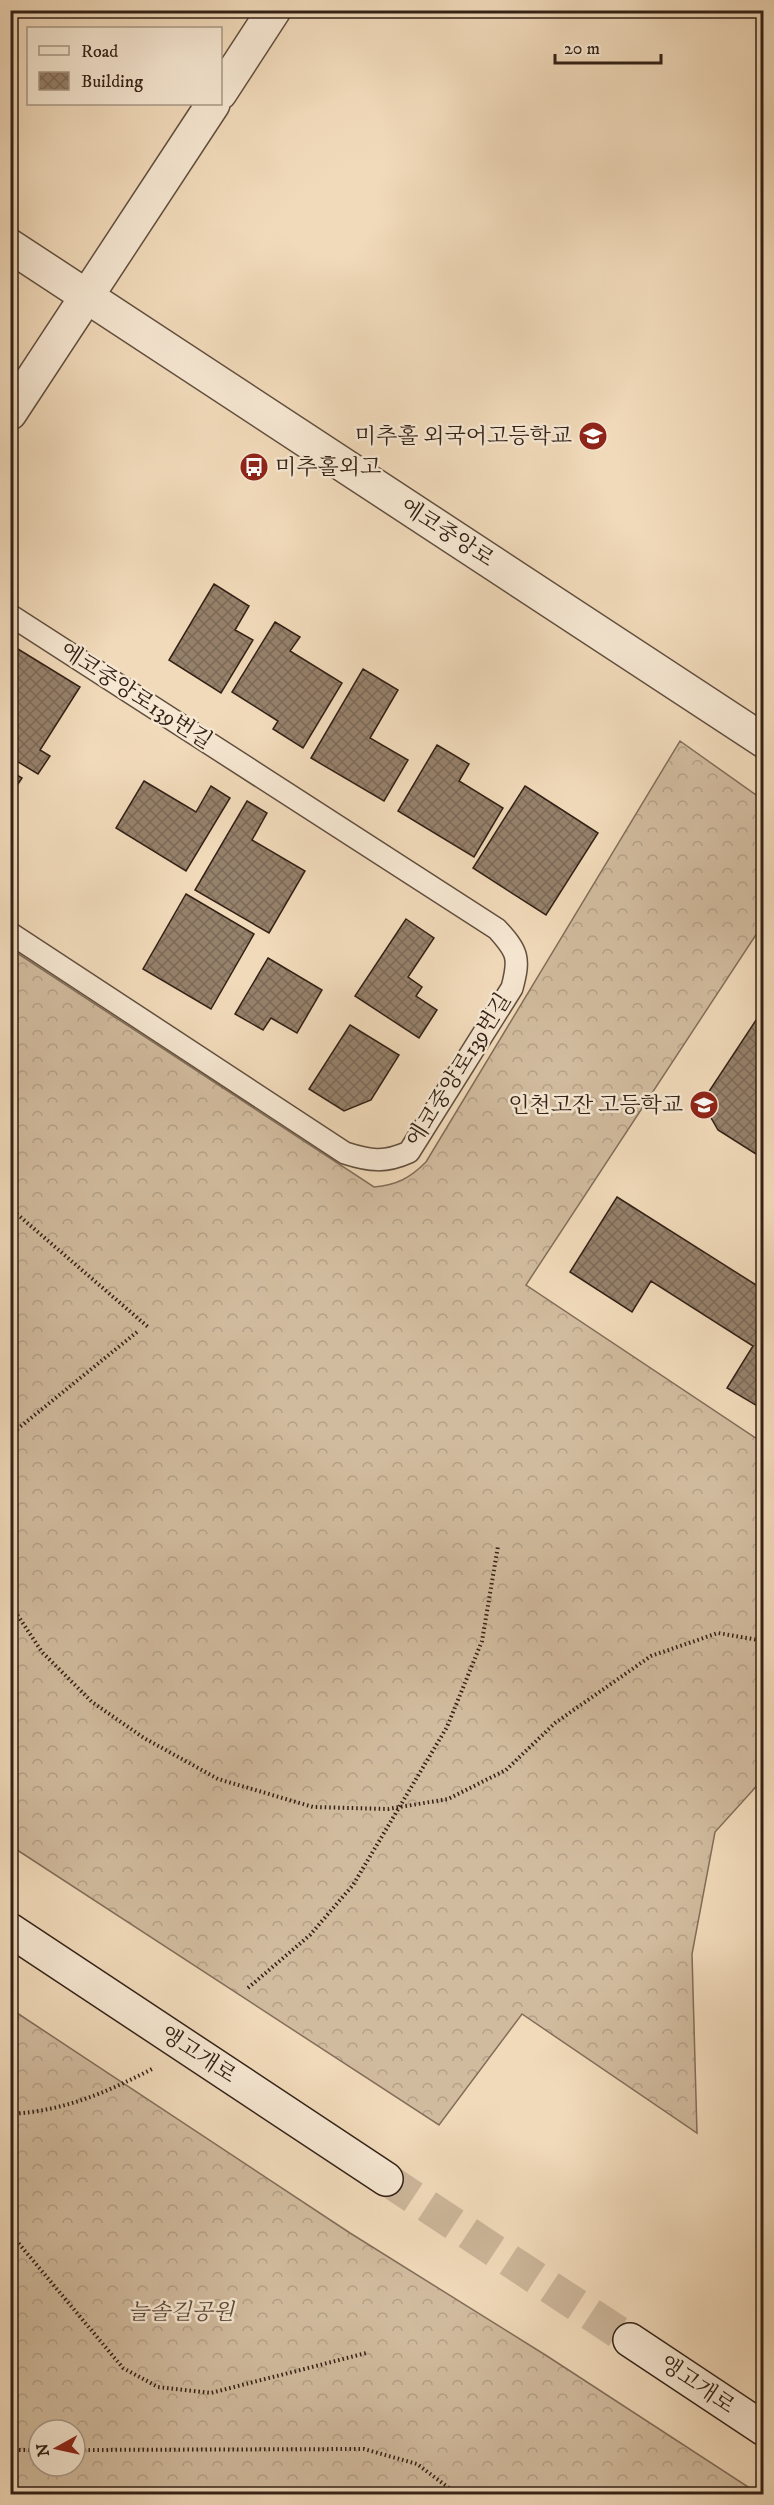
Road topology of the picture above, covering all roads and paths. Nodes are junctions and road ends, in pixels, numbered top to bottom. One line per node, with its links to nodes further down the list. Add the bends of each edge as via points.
1 (274, 10): 2 (street)
2 (222, 90)
3 (212, 105): 5 (street)
4 (10, 246): 5 (street, 에코중앙로)
5 (87, 296): 6 (street); 8 (street, 에코중앙로)
6 (10, 413)
7 (10, 615): 9 (lane, 에코중앙로139번길, via 497,929 512,946 518,964 512,988 410,1152 391,1160 371,1162 345,1153)
8 (764, 741)
9 (10, 933)
10 (10, 1208): 11 (path)
11 (148, 1328)
12 (137, 1332): 13 (path)
13 (10, 1435)
14 (498, 1546): 17 (path, via 482,1641 447,1727)
15 (10, 1604): 17 (path, via 42,1652 92,1702 218,1779 313,1807)
16 (764, 1641): 17 (path, via 718,1634 651,1656 555,1723 506,1770 447,1799)
17 (398, 1807): 19 (path, via 353,1885 310,1935)
18 (10, 1930): 22 (street, 앵고개로)
19 (248, 1988)
20 (157, 2066): 21 (path, via 101,2095)
21 (10, 2114)
22 (386, 2179)
23 (10, 2233): 25 (path, via 123,2368 158,2387 211,2393)
24 (630, 2340): 26 (street, 앵고개로)
25 (366, 2353)
26 (764, 2429)
27 (10, 2450): 28 (path)
28 (27, 2450)
29 (87, 2450): 30 (path, via 364,2449 417,2464)
30 (457, 2494)

